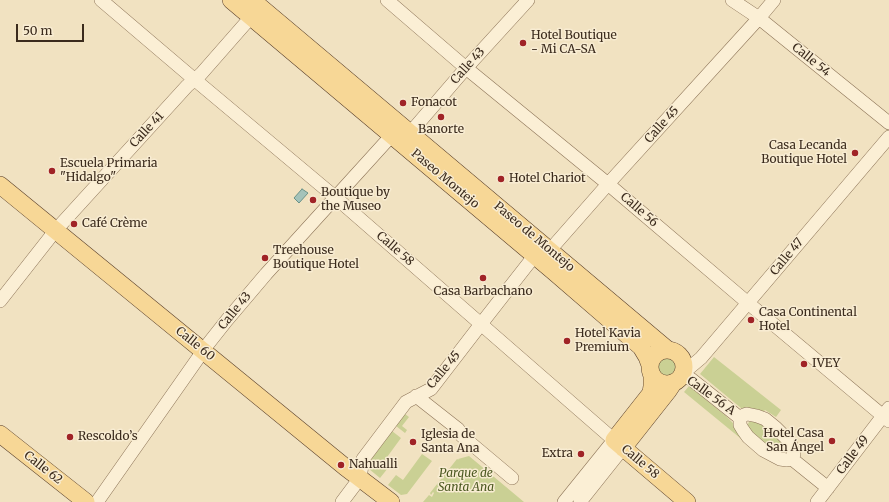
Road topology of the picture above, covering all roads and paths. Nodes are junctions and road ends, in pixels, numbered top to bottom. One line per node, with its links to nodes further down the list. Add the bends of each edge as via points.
1 (101, 0): 10 (street, Calle 58)
2 (231, 0): 7 (main road, Paseo Montejo)
3 (387, 0): 9 (street, Calle 56)
4 (528, 0): 9 (street, Calle 43)
5 (732, 0): 8 (street, Calle 54)
6 (774, 0): 8 (street, Calle 45)
7 (256, 6): 10 (street, Calle 41); 12 (main road, Paseo de Montejo); 13 (main road, Paseo Montejo)
8 (759, 18): 11 (street, Calle 54); 15 (street, Calle 45)
9 (466, 68): 12 (street, Calle 43); 15 (street, Calle 56)
10 (195, 80): 17 (street, Calle 58); 18 (street, Calle 41)
11 (889, 123)
12 (410, 133): 19 (main road, Paseo de Montejo)
13 (392, 135): 17 (street, Calle 43); 19 (main road, Paseo Montejo)
14 (889, 137): 21 (street, Calle 47)
15 (608, 184): 19 (street, Calle 45); 21 (street, Calle 56)
16 (0, 185): 18 (main road, Calle 60)
17 (335, 196): 22 (street, Calle 58); 24 (street, Calle 43, via 227,320)
18 (55, 231): 20 (street, Calle 41); 24 (main road, Calle 60)
19 (543, 253): 22 (street, Calle 45); 23 (main road, Paseo de Montejo); 25 (main road, Paseo Montejo, via 641,348)
20 (0, 301)
21 (748, 303): 26 (street, Calle 47, via 701,358); 28 (street, Calle 56)
22 (481, 324): 27 (street, Calle 45, via 431,389); 31 (street, Calle 58)
23 (668, 350): 25 (main road, via 654,355); 26 (main road, via 680,356 683,364)
24 (204, 351): 34 (main road, Calle 60); 38 (street, Calle 43)
25 (651, 370): 26 (main road, via 662,383 670,383); 31 (main road, Calle 47, via 651,393)
26 (679, 377): 29 (street, Calle 56 A, via 691,379); 31 (main road, Calle 47)
27 (416, 396): 34 (street, Calle 45, via 406,402 363,459); 35 (street, via 458,429 462,436)
28 (887, 415): 36 (street, Calle 49)
29 (740, 418): 32 (street, Calle 56 A, via 740,426 763,450 780,459); 32 (street, Calle 56 A, via 744,415 765,419 789,441 794,454)
30 (0, 434): 37 (main road, Calle 62)
31 (618, 444): 33 (street, Calle 47); 43 (main road, Calle 58)
32 (792, 459): 36 (street, Calle 56 A)
33 (598, 469): 41 (street, Calle 47); 42 (street, Calle 47)
34 (360, 478): 39 (street, Calle 45); 40 (main road, Calle 60)
35 (512, 478)
36 (828, 488): 44 (street, Calle 49)
37 (86, 502)
38 (97, 502)
39 (342, 502)
40 (391, 502)
41 (564, 502)
42 (580, 502)
43 (687, 502)
44 (817, 502)

